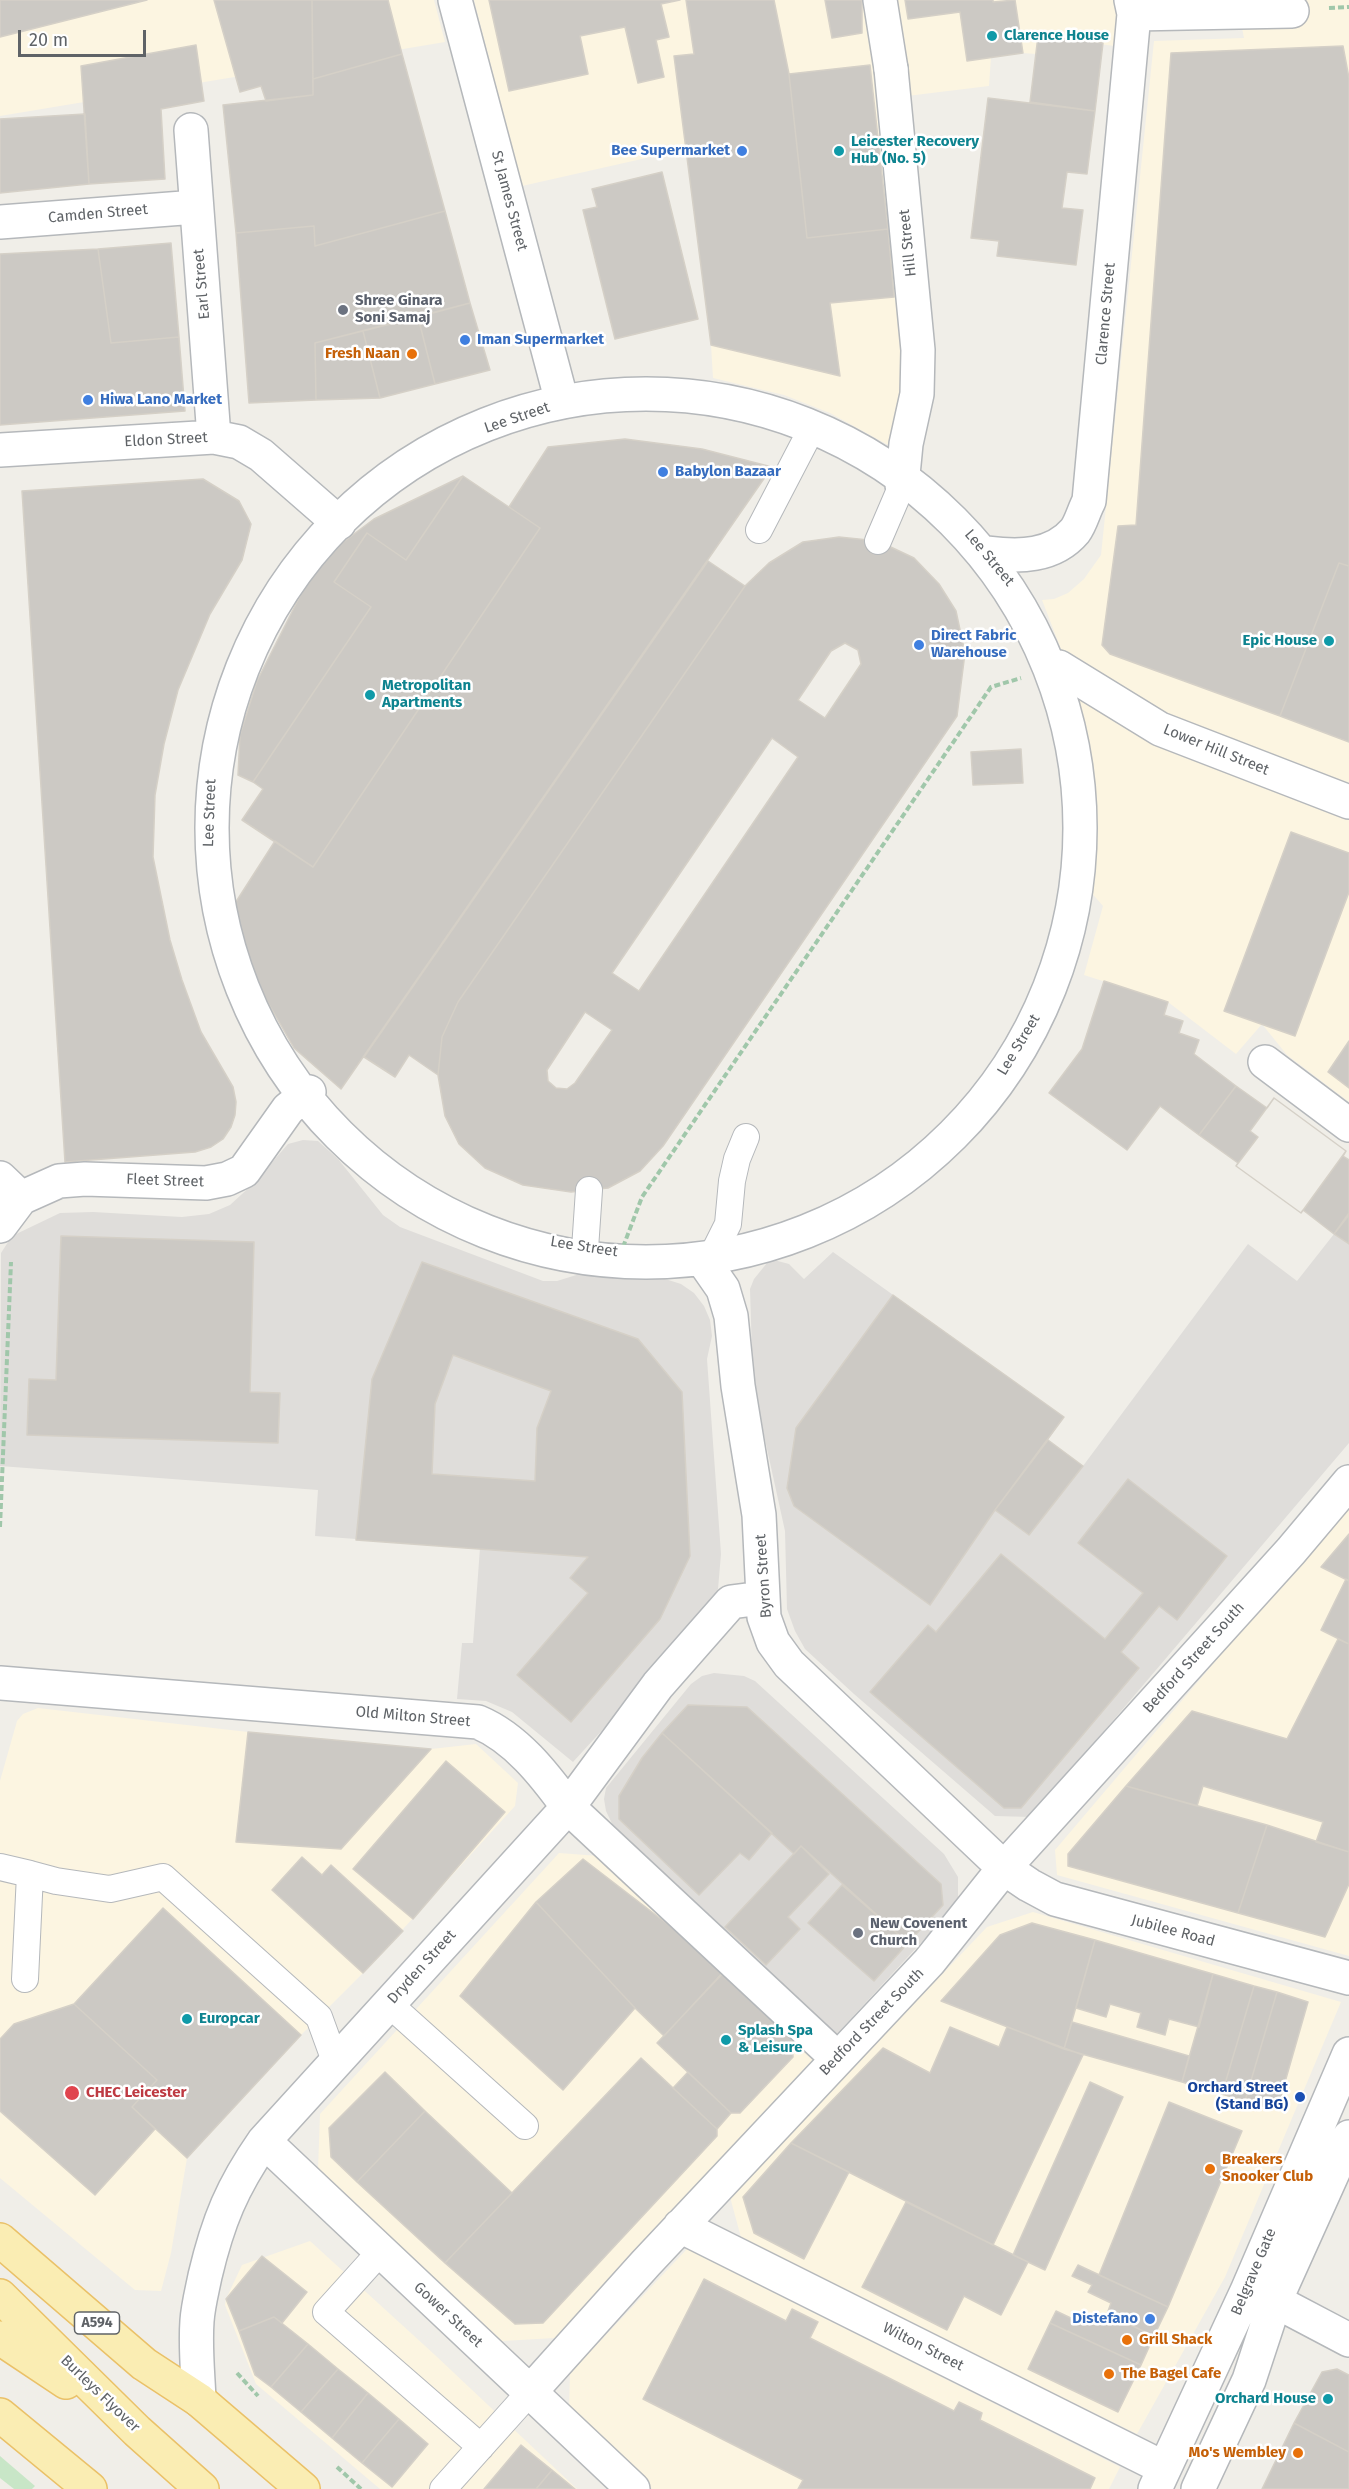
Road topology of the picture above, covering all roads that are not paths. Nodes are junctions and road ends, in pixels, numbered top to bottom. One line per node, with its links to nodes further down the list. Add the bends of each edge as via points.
1 (455, 0): 8 (street, St James Street)
2 (880, 0): 12 (street, Hill Street, via 891,69 918,350 917,394)
3 (1132, 7): 4 (street); 16 (street, Clarence Street, via 1089,501 1075,531 1052,550 1013,556)
4 (1292, 11)
5 (190, 130): 6 (street, Earl Street)
6 (196, 207): 7 (street, Camden Street); 10 (street, Earl Street)
7 (0, 222)
8 (562, 402): 9 (street, Lee Street, via 628,398 702,402); 13 (street, Lee Street, via 441,447 374,493)
9 (810, 432): 12 (street, Lee Street); 14 (lane)
10 (214, 437): 11 (street, Eldon Street); 13 (street, Eldon Street, via 239,442 261,455)
11 (0, 450)
12 (902, 485): 15 (lane); 16 (street, Lee Street, via 941,504)
13 (339, 523): 20 (street, Lee Street, via 293,553 275,587 234,678 209,781 209,873 226,958 258,1033)
14 (759, 530)
15 (878, 541)
16 (988, 553): 17 (street, Lee Street, via 1035,619)
17 (1059, 667): 18 (street, Lower Hill Street, via 1160,729); 27 (street, Lee Street, via 1080,776 1082,823 1077,889 1060,963 1023,1043 970,1115 905,1179 801,1237 758,1254)
18 (1349, 802)
19 (1265, 1062): 21 (street)
20 (309, 1092): 23 (street, Fleet Street, via 288,1109 244,1171 228,1179 206,1184 86,1179); 26 (street, Lee Street, via 372,1159 411,1186 455,1211 499,1228)
21 (1349, 1125)
22 (746, 1137): 27 (lane, via 734,1170 728,1224)
23 (10, 1188): 25 (street)
24 (589, 1190): 26 (lane)
25 (0, 1226)
26 (585, 1249): 27 (street, Lee Street, via 688,1254)
27 (707, 1266): 29 (street, Byron Street, via 723,1289 731,1316 759,1515)
28 (1349, 1482): 33 (street, Bedford Street South)
29 (762, 1598): 31 (street, Dryden Street, via 731,1602 658,1685); 33 (street, Byron Street, via 773,1642 789,1664)
30 (0, 1683): 31 (street, Old Milton Street, via 478,1722 495,1729 543,1772)
31 (567, 1808): 37 (street, Dryden Street); 39 (street, Old Milton Street)
32 (0, 1867): 34 (lane)
33 (1004, 1868): 36 (street, Jubilee Road, via 1055,1899); 39 (street, Bedford Street South, via 929,1962)
34 (30, 1874): 35 (lane); 40 (lane, via 111,1889 163,1877 320,2017)
35 (25, 1978)
36 (1349, 1978)
37 (389, 2004): 40 (street, Dryden Street); 41 (lane)
38 (1349, 2054): 56 (street, Belgrave Gate, via 1247,2291)
39 (837, 2058): 44 (street, Bedford Street South)
40 (335, 2061): 43 (street, Dryden Street)
41 (525, 2126)
42 (1349, 2138): 48 (street, Belgrave Gate)
43 (264, 2141): 46 (street, Gower Street); 52 (street, Dryden Street, via 242,2173 215,2234 197,2318)
44 (680, 2226): 51 (street, Bedford Street South); 56 (street, Wilton Street)
45 (0, 2240): 52 (main road, A594, via 144,2364)
46 (381, 2251): 51 (street, Gower Street); 55 (lane, via 327,2312)
47 (0, 2296): 54 (main road, Burleys Flyover)
48 (1275, 2301): 50 (street); 62 (street, Belgrave Gate, via 1248,2380)
49 (0, 2338): 54 (main road)
50 (1349, 2340)
51 (530, 2392): 55 (lane); 57 (street, Gower Street)
52 (199, 2400): 60 (main road, A594)
53 (0, 2415): 58 (main road)
54 (137, 2431): 59 (main road, Burleys Flyover)
55 (481, 2447): 61 (lane)
56 (1160, 2479)
57 (629, 2488)
58 (90, 2489)
59 (202, 2489)
60 (303, 2489)
61 (444, 2489)
62 (1197, 2489)

